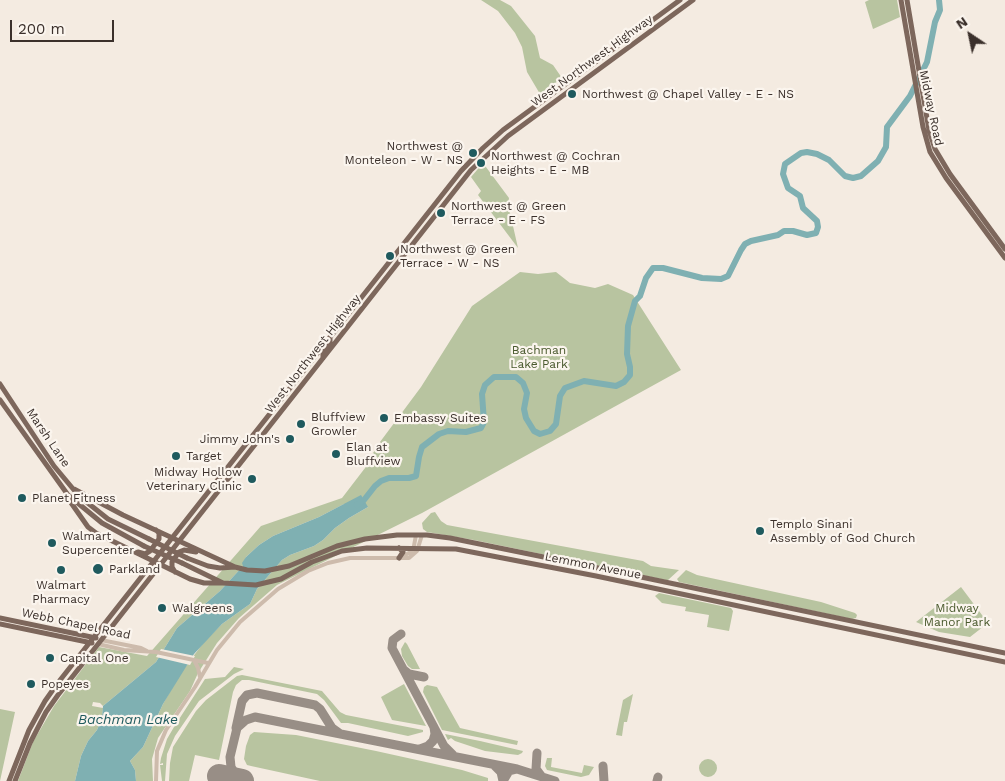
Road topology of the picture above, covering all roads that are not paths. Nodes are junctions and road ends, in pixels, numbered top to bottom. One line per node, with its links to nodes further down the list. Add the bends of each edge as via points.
1 (680, 0): 6 (main road, West Northwest Highway)
2 (693, 0): 7 (main road, West Northwest Highway)
3 (901, 0): 5 (main road, Midway Road)
4 (907, 0): 5 (main road, Midway Road)
5 (908, 22): 14 (main road, Midway Road, via 935,149); 15 (main road, Midway Road, via 926,142 962,201)
6 (560, 88): 7 (main road); 8 (main road, West Northwest Highway)
7 (564, 94): 9 (main road, West Northwest Highway)
8 (503, 130): 9 (main road); 10 (main road, West Northwest Highway)
9 (508, 136): 11 (main road, West Northwest Highway)
10 (461, 170): 11 (main road); 12 (main road, West Northwest Highway)
11 (466, 176): 13 (main road, West Northwest Highway)
12 (426, 215): 13 (main road); 16 (main road, West Northwest Highway)
13 (432, 220): 17 (main road, West Northwest Highway)
14 (1005, 249)
15 (1005, 258)
16 (389, 263): 17 (main road); 18 (main road, West Northwest Highway)
17 (394, 268): 19 (main road, West Northwest Highway)
18 (343, 321): 19 (main road); 20 (main road, West Northwest Highway)
19 (348, 326): 21 (main road, West Northwest Highway)
20 (330, 337): 21 (main road); 24 (main road, West Northwest Highway)
21 (323, 359): 25 (main road, West Northwest Highway)
22 (0, 384): 26 (main road, Marsh Lane)
23 (0, 400): 27 (main road, Marsh Lane)
24 (277, 404): 25 (main road); 30 (main road, West Northwest Highway)
25 (284, 409): 31 (main road, West Northwest Highway)
26 (49, 459): 27 (main road); 28 (main road, Marsh Lane)
27 (44, 462): 29 (main road, Marsh Lane)
28 (74, 489): 32 (main road); 40 (main road, Marsh Lane, bridge, via 103,515)
29 (64, 490): 38 (main road, via 92,530); 43 (main road, Marsh Lane, bridge, via 110,529)
30 (203, 498): 31 (main road); 34 (main road, West Northwest Highway)
31 (210, 503): 35 (main road, West Northwest Highway)
32 (154, 529): 34 (main road); 38 (main road, via 160,539 150,551 145,554)
33 (419, 535): 37 (street); 45 (main road, Lemmon Avenue, via 383,536 350,542 282,568 258,571); 46 (main road, Lemmon Avenue, via 450,538)
34 (172, 538): 35 (main road); 42 (main road, West Northwest Highway)
35 (179, 542): 39 (main road); 44 (main road, West Northwest Highway)
36 (399, 547): 37 (main road, Lemmon Avenue); 41 (main road, via 403,552); 49 (main road, Lemmon Avenue, via 338,552 266,583)
37 (416, 548): 41 (street, via 411,557); 48 (main road, Lemmon Avenue, via 463,550)
38 (128, 550): 42 (main road)
39 (201, 553): 45 (main road); 47 (main road, via 181,551 172,562)
40 (187, 558): 45 (main road, Lemmon Avenue, via 208,566)
41 (399, 558): 58 (street, via 344,559 299,576 278,589 240,622)
42 (152, 562): 44 (main road); 53 (main road, West Northwest Highway)
43 (182, 563): 49 (main road, Lemmon Avenue)
44 (160, 565): 47 (main road); 54 (main road, West Northwest Highway)
45 (236, 568)
46 (598, 568): 48 (main road); 55 (main road, Lemmon Avenue)
47 (174, 572): 49 (main road, via 204,583)
48 (596, 576): 57 (main road, Lemmon Avenue)
49 (223, 583)
50 (0, 618): 52 (main road, Webb Chapel Road)
51 (0, 624): 52 (main road, Webb Chapel Road)
52 (42, 630): 53 (main road, Webb Chapel Road)
53 (92, 640): 54 (main road, Webb Chapel Road); 60 (main road, West Northwest Highway)
54 (99, 642): 56 (street, Webb Chapel Road, via 124,650 156,652); 61 (main road, West Northwest Highway)
55 (1005, 653)
56 (194, 660): 58 (street, Webb Chapel Road); 59 (street)
57 (1005, 662)
58 (208, 663): 59 (street)
59 (200, 678): 64 (street, via 161,741 156,757)
60 (40, 709): 61 (main road); 62 (main road, West Northwest Highway)
61 (46, 712): 63 (main road, West Northwest Highway)
62 (9, 781)
63 (15, 781)
64 (156, 781)

